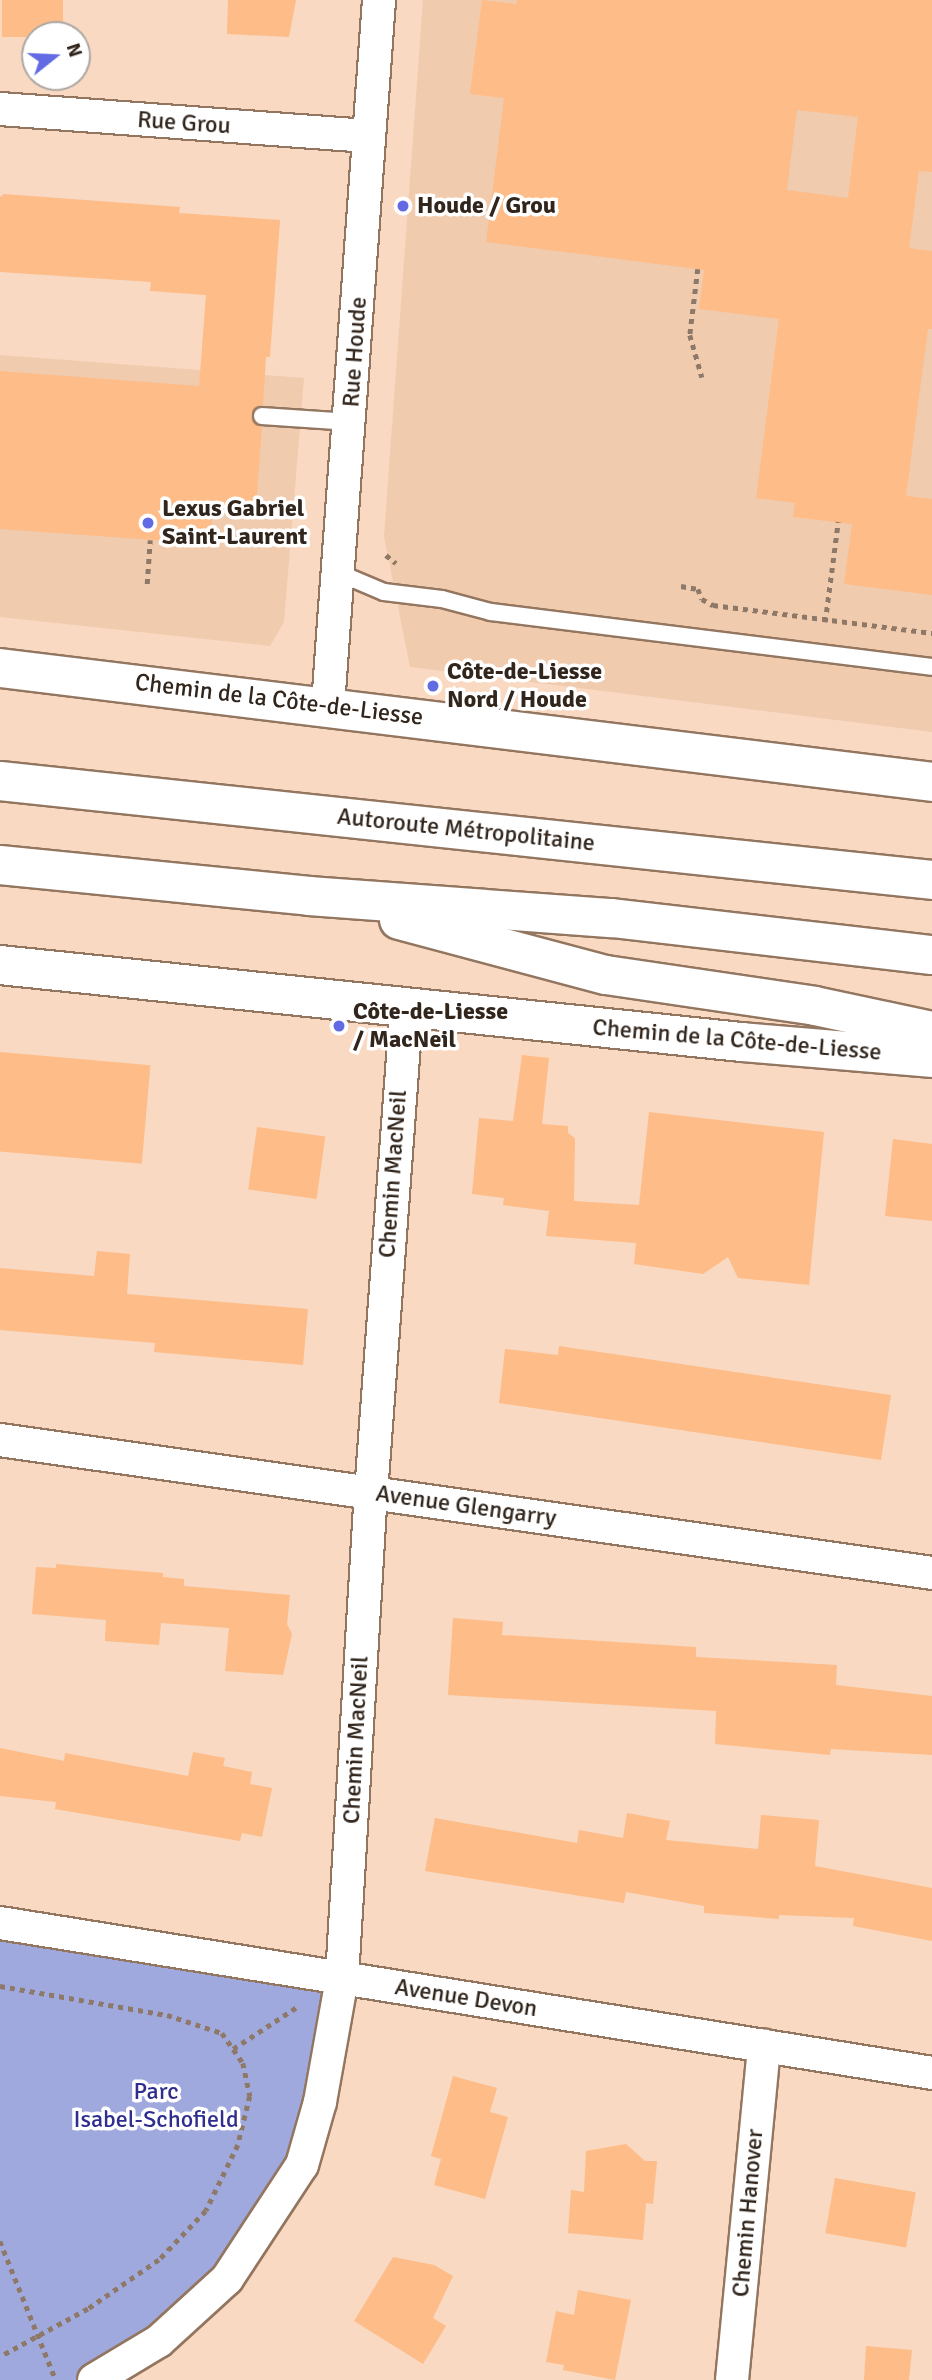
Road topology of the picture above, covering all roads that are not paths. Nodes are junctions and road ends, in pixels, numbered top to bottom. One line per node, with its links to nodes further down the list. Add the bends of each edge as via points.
1 (379, 0): 3 (street, Rue Houde)
2 (0, 109): 3 (street, Rue Grou)
3 (369, 136): 5 (street, Rue Houde)
4 (262, 416): 5 (lane)
5 (350, 422): 6 (street, Rue Houde)
6 (339, 573): 7 (lane, via 384,592 442,599 491,612); 9 (street, Rue Houde)
7 (932, 667)
8 (0, 668): 9 (main road, Chemin de la Côte-de-Liesse)
9 (328, 705): 11 (main road, Chemin de la Côte-de-Liesse)
10 (0, 781): 13 (main road, Autoroute Métropolitaine)
11 (932, 782)
12 (0, 865): 14 (main road)
13 (932, 880)
14 (309, 896): 15 (main road, via 612,918); 18 (main road, via 606,975 815,1006)
15 (932, 954)
16 (0, 965): 17 (main road, Chemin de la Côte-de-Liesse)
17 (407, 1007): 19 (main road, Chemin de la Côte-de-Liesse); 21 (street, Chemin MacNeil)
18 (932, 1031)
19 (932, 1058)
20 (0, 1440): 21 (street, Avenue Glengarry)
21 (370, 1493): 22 (street, Avenue Glengarry); 24 (street, Chemin MacNeil)
22 (932, 1573)
23 (0, 1923): 24 (street, Avenue Devon)
24 (342, 1978): 25 (street, Avenue Devon); 27 (street, Chemin MacNeil, via 320,2102 302,2165 274,2211 227,2279 159,2341)
25 (764, 2046): 26 (street, Avenue Devon); 28 (street, Chemin Hanover)
26 (932, 2073)
27 (94, 2380)
28 (732, 2380)

